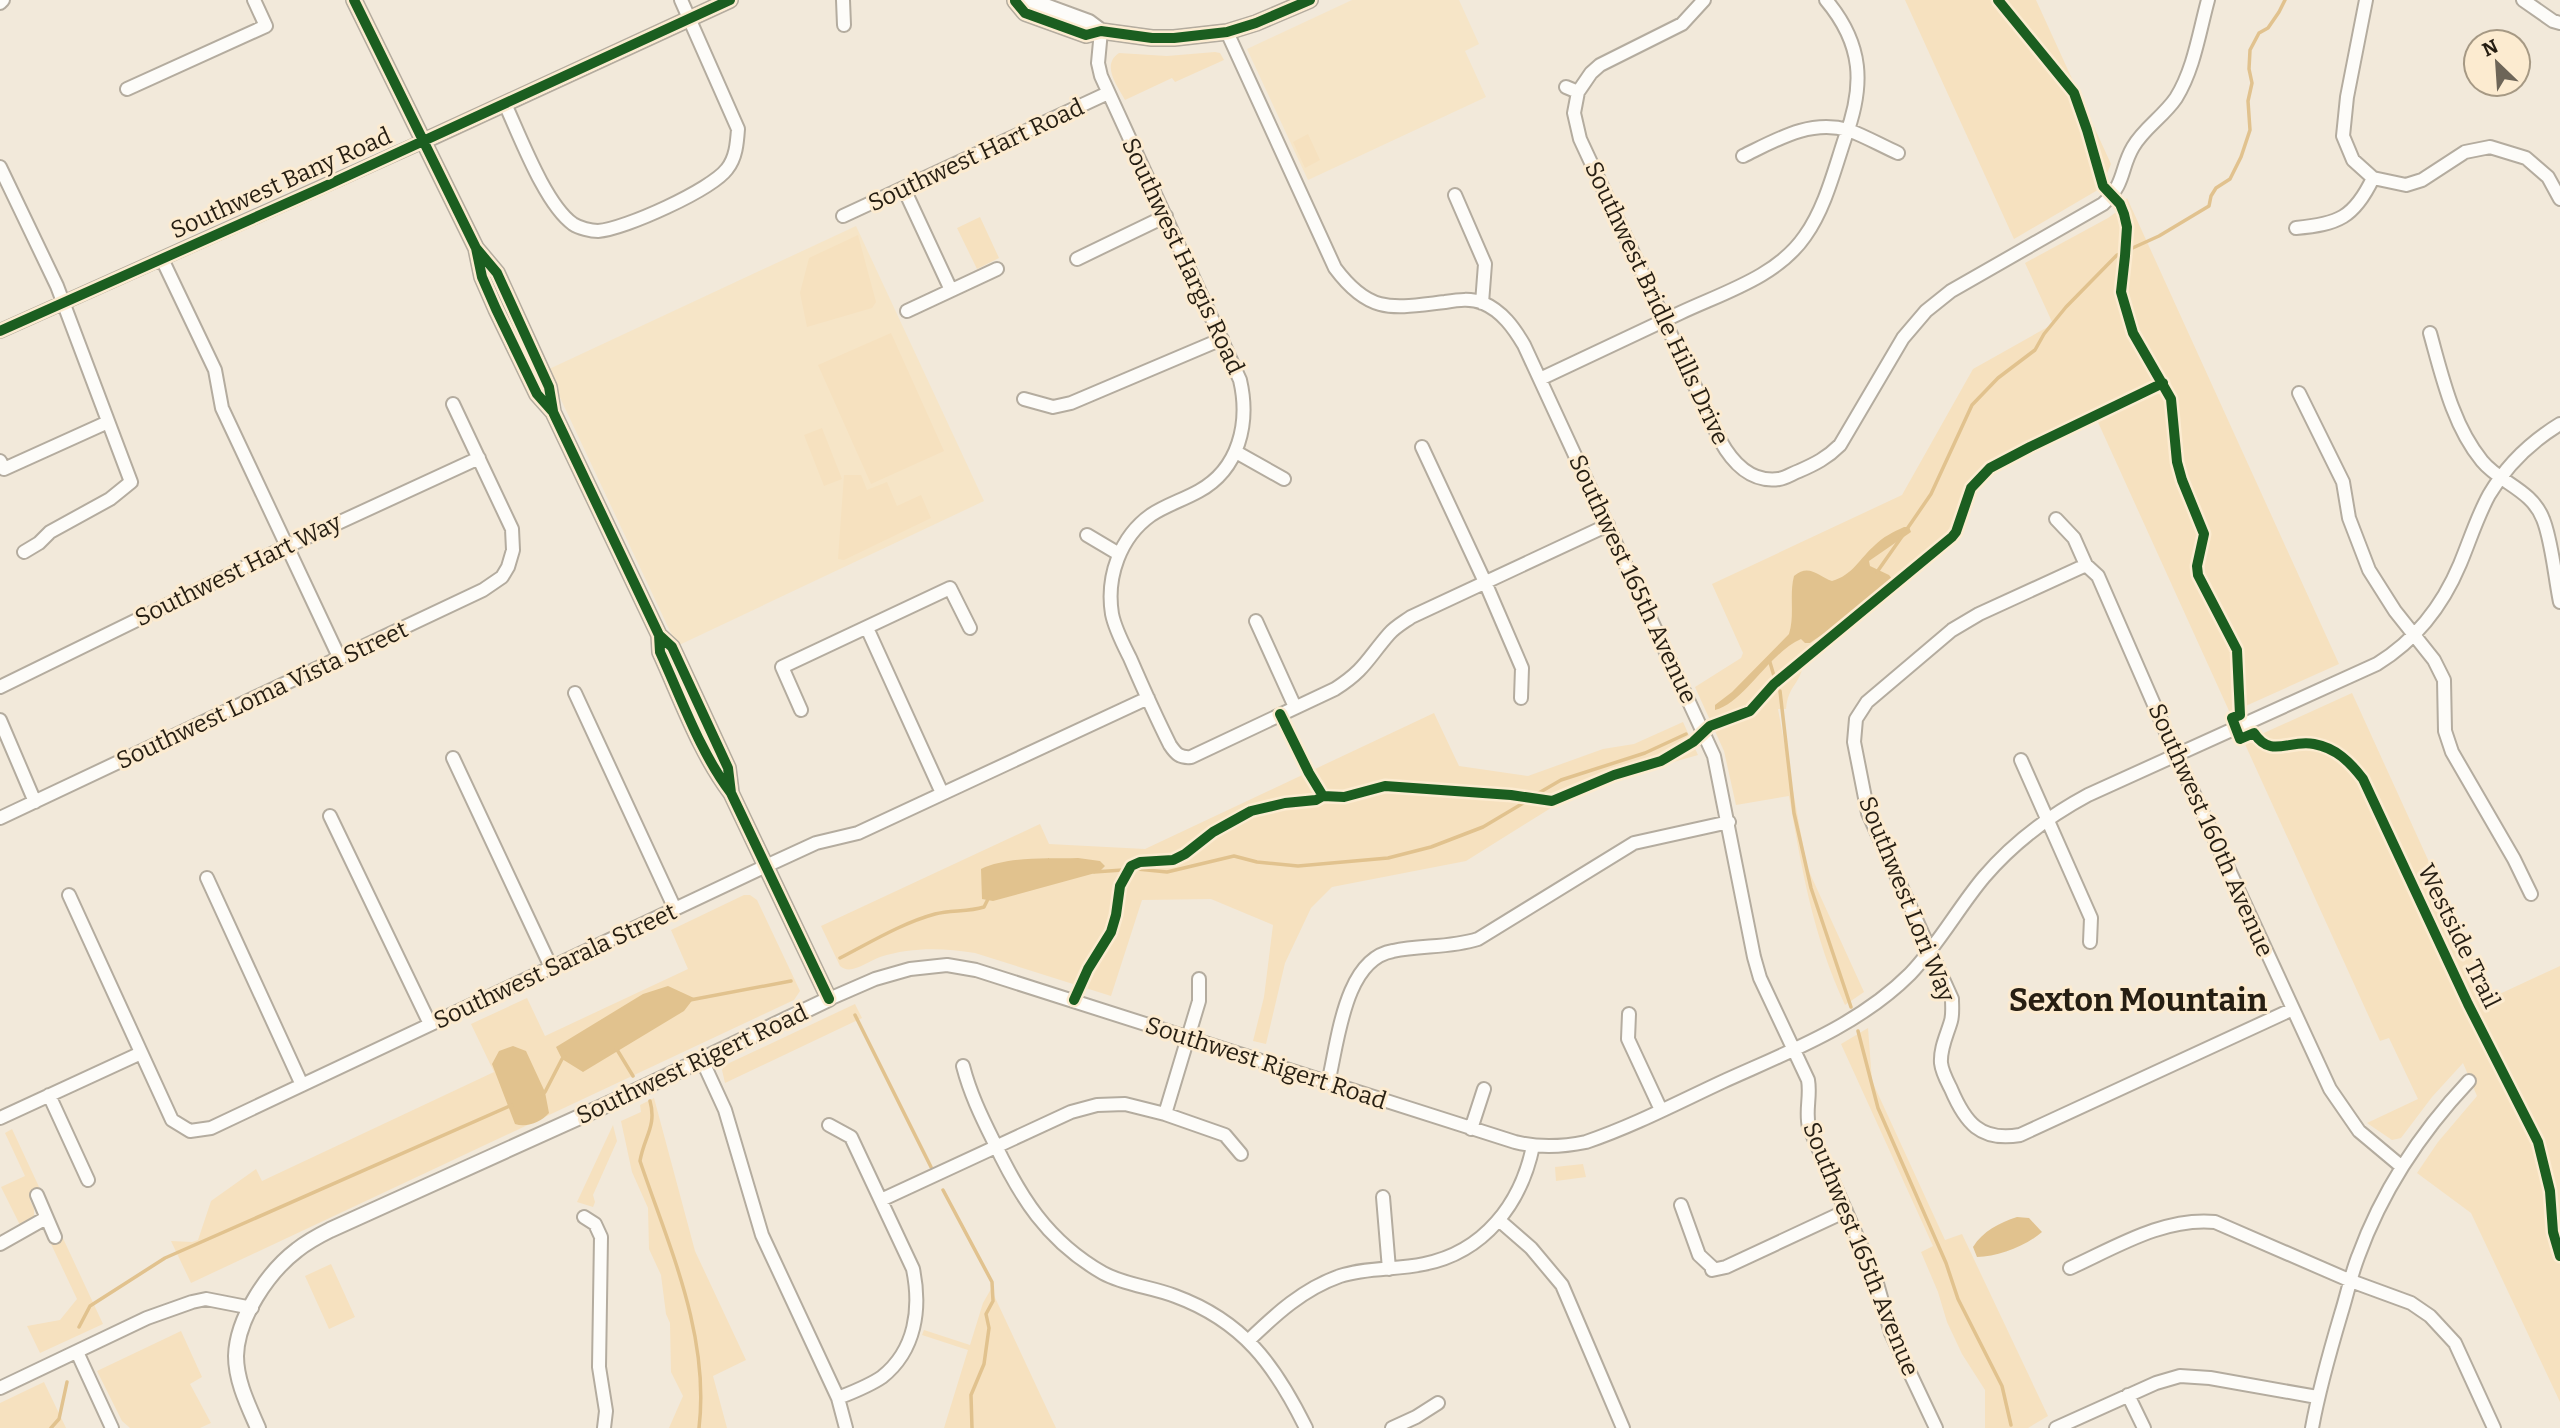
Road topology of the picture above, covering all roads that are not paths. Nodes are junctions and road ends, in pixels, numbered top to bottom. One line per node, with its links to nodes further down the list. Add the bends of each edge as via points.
1 (254, 0): 18 (street, via 266,26)
2 (354, 0): 22 (main road)
3 (681, 0): 13 (street)
4 (730, 0): 13 (main road, Southwest Bany Road)
5 (843, 0): 15 (street)
6 (1021, 0): 16 (main road)
7 (1310, 0): 17 (main road)
8 (1704, 0): 40 (street, Southwest Bridle Hills Drive, via 1682,24 1600,65 1572,89 1580,139)
9 (1826, 0): 21 (street, via 1848,30 1856,55 1858,89)
10 (2208, 0): 40 (street, Southwest Bridle Hills Drive, via 2187,79 2157,120 2141,133 2112,196 1926,311 1903,338 1840,445 1826,459 1779,479 1760,478 1742,470 1729,458)
11 (2366, 0): 26 (street, via 2343,136 2353,160)
12 (2523, 0): 14 (street)
13 (689, 19): 20 (main road, Southwest Bany Road); 20 (street, via 738,129 737,147 729,167 715,183 625,225 597,231 575,226 561,215)
14 (2560, 23)
15 (844, 25)
16 (1101, 31): 17 (main road, via 1152,38); 19 (street, Southwest Hargis Road, via 1098,63)
17 (1227, 32): 38 (street, via 1335,268 1349,286 1385,306 1460,300)
18 (127, 89)
19 (1108, 93): 27 (street, Southwest Hart Road); 31 (street, Southwest Hargis Road)
20 (505, 104): 22 (main road, Southwest Bany Road)
21 (1848, 131): 23 (street); 24 (street, via 1823,126 1796,131); 40 (street, via 1818,214 1804,238 1768,271)
22 (424, 141): 33 (street, Southwest Bany Road); 86 (main road, via 476,248 496,309 537,394 553,412 659,635 660,652 704,749)
23 (1898, 153)
24 (1743, 156)
25 (0, 167): 37 (street)
26 (2372, 178): 29 (street, via 2406,185 2465,152 2490,148 2526,158 2548,177); 32 (street, via 2365,195 2346,216 2327,225)
27 (904, 189): 30 (street, Southwest Hart Road); 36 (street)
28 (1455, 195): 38 (street, via 1485,264)
29 (2560, 199)
30 (843, 216)
31 (1166, 216): 34 (street); 43 (street, Southwest Hargis Road)
32 (2296, 228)
33 (162, 259): 37 (street, Southwest Bany Road); 59 (street, via 215,370 222,408)
34 (1077, 259)
35 (997, 269): 36 (street)
36 (951, 290): 39 (street)
37 (63, 303): 41 (street, Southwest Bany Road); 48 (street)
38 (1482, 303): 44 (street, Southwest 165th Avenue, via 1511,325)
39 (907, 311)
40 (1665, 321): 44 (street)
41 (0, 331)
42 (2430, 333): 54 (street, via 2467,439 2483,463)
43 (1222, 339): 46 (street, via 1071,403 1053,407); 51 (street, Southwest Hargis Road, via 1240,380 1245,408)
44 (1540, 379): 57 (street, Southwest 165th Avenue)
45 (2299, 393): 68 (street, via 2343,482 2349,518 2369,570)
46 (1024, 399)
47 (453, 404): 52 (street)
48 (108, 422): 53 (street, via 4,469); 60 (street, via 131,482)
49 (2560, 424): 54 (street, Southwest Rigert Road, via 2527,448)
50 (1422, 447): 63 (street)
51 (1236, 452): 55 (street); 61 (street, Southwest Hargis Road, via 1226,468 1200,491 1150,516)
52 (479, 458): 59 (street, Southwest Hart Way); 69 (street, Southwest Loma Vista Street, via 512,529 512,558 502,577)
53 (0, 461)
54 (2501, 477): 64 (street, via 2538,507); 68 (street, Southwest Rigert Road, via 2472,529 2448,589)
55 (1284, 479)
56 (2056, 519): 62 (street, Southwest 160th Avenue, via 2074,538)
57 (1608, 525): 63 (street, Southwest Hargis Road); 85 (street, Southwest 165th Avenue, via 1714,756)
58 (1087, 535): 61 (street)
59 (288, 546): 69 (street); 70 (street, Southwest Hart Way)
60 (23, 552)
61 (1119, 554): 72 (street, Southwest Hargis Road, via 1112,616)
62 (2086, 565): 77 (street, Southwest 160th Avenue, via 2098,576); 92 (street, Southwest Lori Way, via 1952,630 1867,702 1856,719 1853,742 1868,813)
63 (1485, 582): 73 (street, via 1522,668); 74 (street, Southwest Hargis Road, via 1411,617 1390,633 1353,677)
64 (2560, 602)
65 (1256, 621): 74 (street)
66 (867, 628): 67 (street, via 950,588); 75 (street, via 782,667); 80 (street)
67 (970, 628)
68 (2416, 635): 77 (street, Southwest Rigert Road, via 2377,664); 88 (street, via 2444,680 2445,732 2452,752)
69 (340, 659): 81 (street, Southwest Loma Vista Street)
70 (0, 687)
71 (575, 693): 90 (street)
72 (1148, 698): 74 (street, Southwest Hargis Road, via 1170,746 1182,758); 80 (street, Southwest Sarala Street)
73 (1521, 698)
74 (1295, 707)
75 (801, 710)
76 (0, 720): 81 (street)
77 (2176, 755): 84 (street, Southwest Rigert Road, via 2088,795); 96 (street, Southwest 160th Avenue)
78 (453, 758): 93 (street)
79 (2021, 760): 84 (street)
80 (942, 793): 86 (street, Southwest Sarala Street, via 858,833 816,843)
81 (35, 802): 83 (street, Southwest Loma Vista Street)
82 (330, 816): 98 (street)
83 (0, 818)
84 (2048, 819): 91 (street, via 2091,918); 92 (street, Southwest Rigert Road, via 1997,862)
85 (1728, 822): 100 (street, Southwest 165th Avenue, via 1760,978); 105 (street, via 1634,843 1478,939 1391,951 1373,959 1351,988)
86 (766, 866): 90 (street, Southwest Sarala Street); 95 (main road)
87 (207, 878): 106 (street)
88 (2531, 894)
89 (69, 895): 101 (street)
90 (674, 909): 93 (street, Southwest Sarala Street)
91 (2090, 942)
92 (1931, 950): 96 (street, Southwest Lori Way, via 1952,999 1941,1063 1946,1079 1961,1113 1995,1136 2020,1135); 100 (street, Southwest Rigert Road, via 1869,1009)
93 (551, 967): 98 (street, Southwest Sarala Street)
94 (1199, 979): 99 (street, via 1199,1001)
95 (829, 999): 99 (street, Southwest Rigert Road, via 894,972 947,965 976,970); 102 (main road, Southwest Rigert Road)
96 (2293, 1009): 117 (street, Southwest 160th Avenue, via 2329,1090 2359,1131)
97 (1629, 1014): 109 (street, via 1628,1039)
98 (430, 1024): 106 (street, Southwest Sarala Street)
99 (1188, 1038): 105 (street, Southwest Rigert Road); 110 (street)
100 (1794, 1049): 109 (street, Southwest Rigert Road); 123 (street, Southwest 165th Avenue, via 1808,1080 1809,1127)
101 (141, 1053): 106 (street, Southwest Sarala Street, via 172,1120 190,1131 211,1128); 108 (street)
102 (702, 1060): 132 (main road, Southwest Rigert Road, via 311,1241 279,1268); 137 (street, via 725,1110 762,1235)
103 (963, 1066): 115 (street)
104 (2469, 1081): 117 (street)
105 (1328, 1083): 113 (street, Southwest Rigert Road)
106 (302, 1085)
107 (1484, 1089): 113 (street)
108 (49, 1095): 111 (street); 118 (street)
109 (1661, 1110): 114 (street, Southwest Rigert Road, via 1586,1142)
110 (1165, 1114): 115 (street, via 1125,1104 1097,1105 1071,1112); 116 (street, via 1224,1135)
111 (0, 1118)
112 (829, 1125): 121 (street, via 851,1137)
113 (1471, 1129): 114 (street, Southwest Rigert Road)
114 (1533, 1146): 126 (street, via 1525,1177)
115 (996, 1147): 121 (street); 133 (street, via 1027,1205 1076,1255 1105,1274 1207,1310)
116 (1241, 1154)
117 (2402, 1167): 131 (street, via 2372,1223)
118 (88, 1180)
119 (37, 1195): 125 (street)
120 (1383, 1197): 130 (street)
121 (881, 1200): 137 (street, via 913,1269 918,1314 901,1356 882,1376)
122 (1681, 1205): 123 (street, via 1699,1255 1712,1269 1726,1267)
123 (1846, 1211): 147 (street, Southwest 165th Avenue, via 1881,1294 1891,1333)
124 (584, 1217): 142 (street, via 596,1224 601,1237 599,1358)
125 (46, 1219): 127 (street); 128 (street)
126 (1500, 1221): 130 (street, via 1447,1258); 146 (street, via 1562,1285)
127 (54, 1237)
128 (0, 1244)
129 (2070, 1268): 131 (street, via 2174,1224 2217,1216)
130 (1389, 1269): 133 (street, via 1362,1271 1312,1289 1280,1310)
131 (2351, 1281): 138 (street); 151 (street, via 2411,1303 2442,1327 2455,1343)
132 (252, 1308): 134 (street, via 206,1299 191,1301); 141 (main road, Southwest Rigert Road, via 238,1336 236,1357 243,1394)
133 (1249, 1340): 144 (street, via 1286,1388)
134 (77, 1352): 135 (street); 140 (street)
135 (0, 1388)
136 (2129, 1395): 138 (street, via 2167,1378 2192,1376); 148 (street); 149 (street)
137 (838, 1398): 143 (street)
138 (2317, 1398): 150 (street)
139 (1438, 1403): 145 (street)
140 (112, 1428)
141 (258, 1428)
142 (604, 1428)
143 (846, 1428)
144 (1306, 1428)
145 (1392, 1428)
146 (1623, 1428)
147 (1936, 1428)
148 (2056, 1428)
149 (2144, 1428)
150 (2312, 1428)
151 (2494, 1428)

